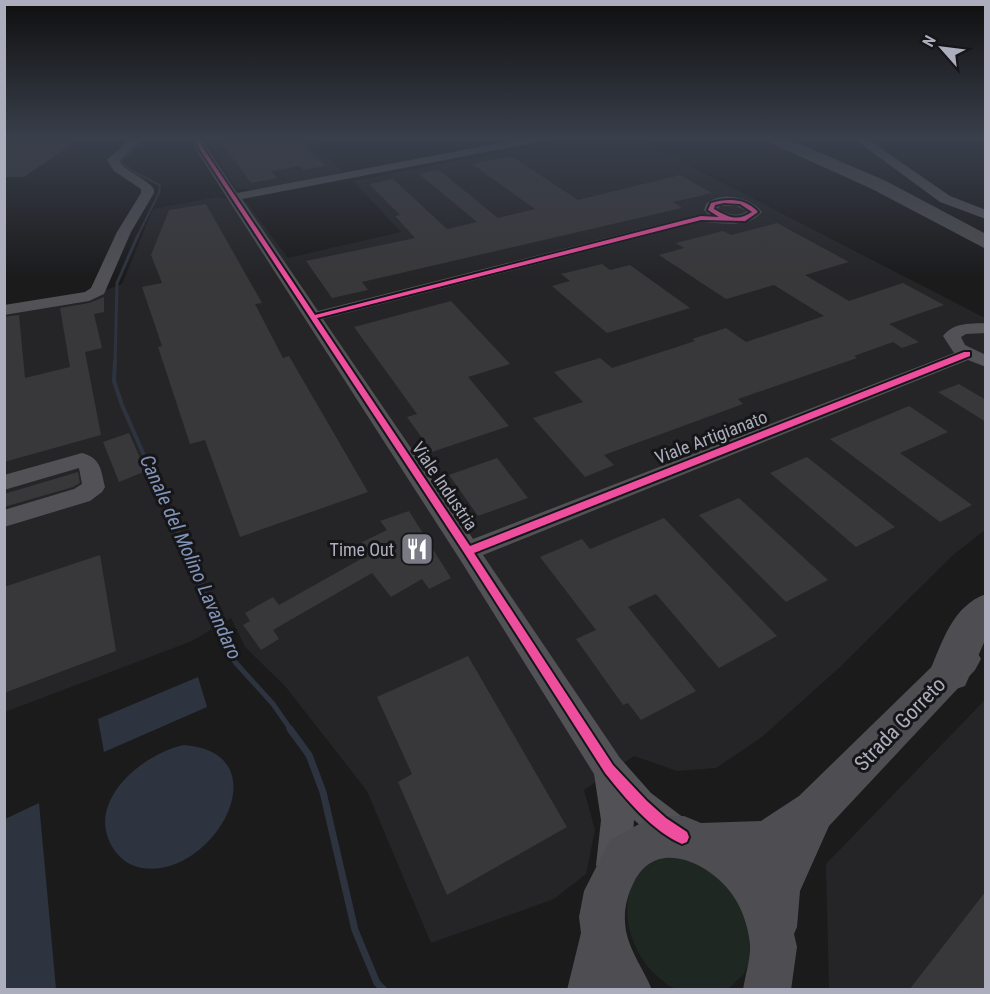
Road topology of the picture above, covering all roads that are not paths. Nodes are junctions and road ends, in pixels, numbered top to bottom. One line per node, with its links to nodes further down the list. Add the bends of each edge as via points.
1 (143, 184): 14 (street, via 148,195 129,222 98,291 89,296)
2 (226, 184): 8 (street, Viale Industria)
3 (300, 184): 8 (street)
4 (877, 184): 7 (highway)
5 (892, 184): 11 (highway)
6 (924, 184): 10 (street, via 945,199)
7 (894, 192): 12 (highway); 13 (highway)
8 (234, 197): 15 (street, Viale Industria)
9 (706, 214): 9 (street, via 745,219 755,212 750,206 731,201 717,202); 15 (street)
10 (986, 215)
11 (986, 234)
12 (986, 243)
13 (986, 250)
14 (4, 310)
15 (313, 317): 20 (street, Viale Industria)
16 (986, 328): 17 (street, via 971,327 952,336 954,342)
17 (976, 358): 20 (street, Viale Artigianato)
18 (4, 483): 19 (street, via 82,460 88,464 94,487 82,495)
19 (4, 519)
20 (468, 551): 24 (street, Viale Industria)
21 (986, 610): 23 (highway, via 965,634)
22 (986, 636): 23 (main road, Strada Gorreto)
23 (950, 673): 25 (main road, Strada Gorreto)
24 (609, 770): 26 (street, Viale Industria, via 648,813); 27 (street, Viale Industria, via 618,817 618,844)
25 (814, 811): 26 (main road, Strada Gorreto, via 766,842); 29 (main road, Strada Gorreto, via 778,890)
26 (693, 840): 27 (main road, Strada Gorreto, via 660,837 640,844 623,856); 29 (main road, via 727,856 748,877 764,902)
27 (610, 875): 28 (main road, via 602,902)
28 (603, 933): 30 (main road); 31 (main road, via 611,962)
29 (773, 971)
30 (591, 990)
31 (627, 990)

